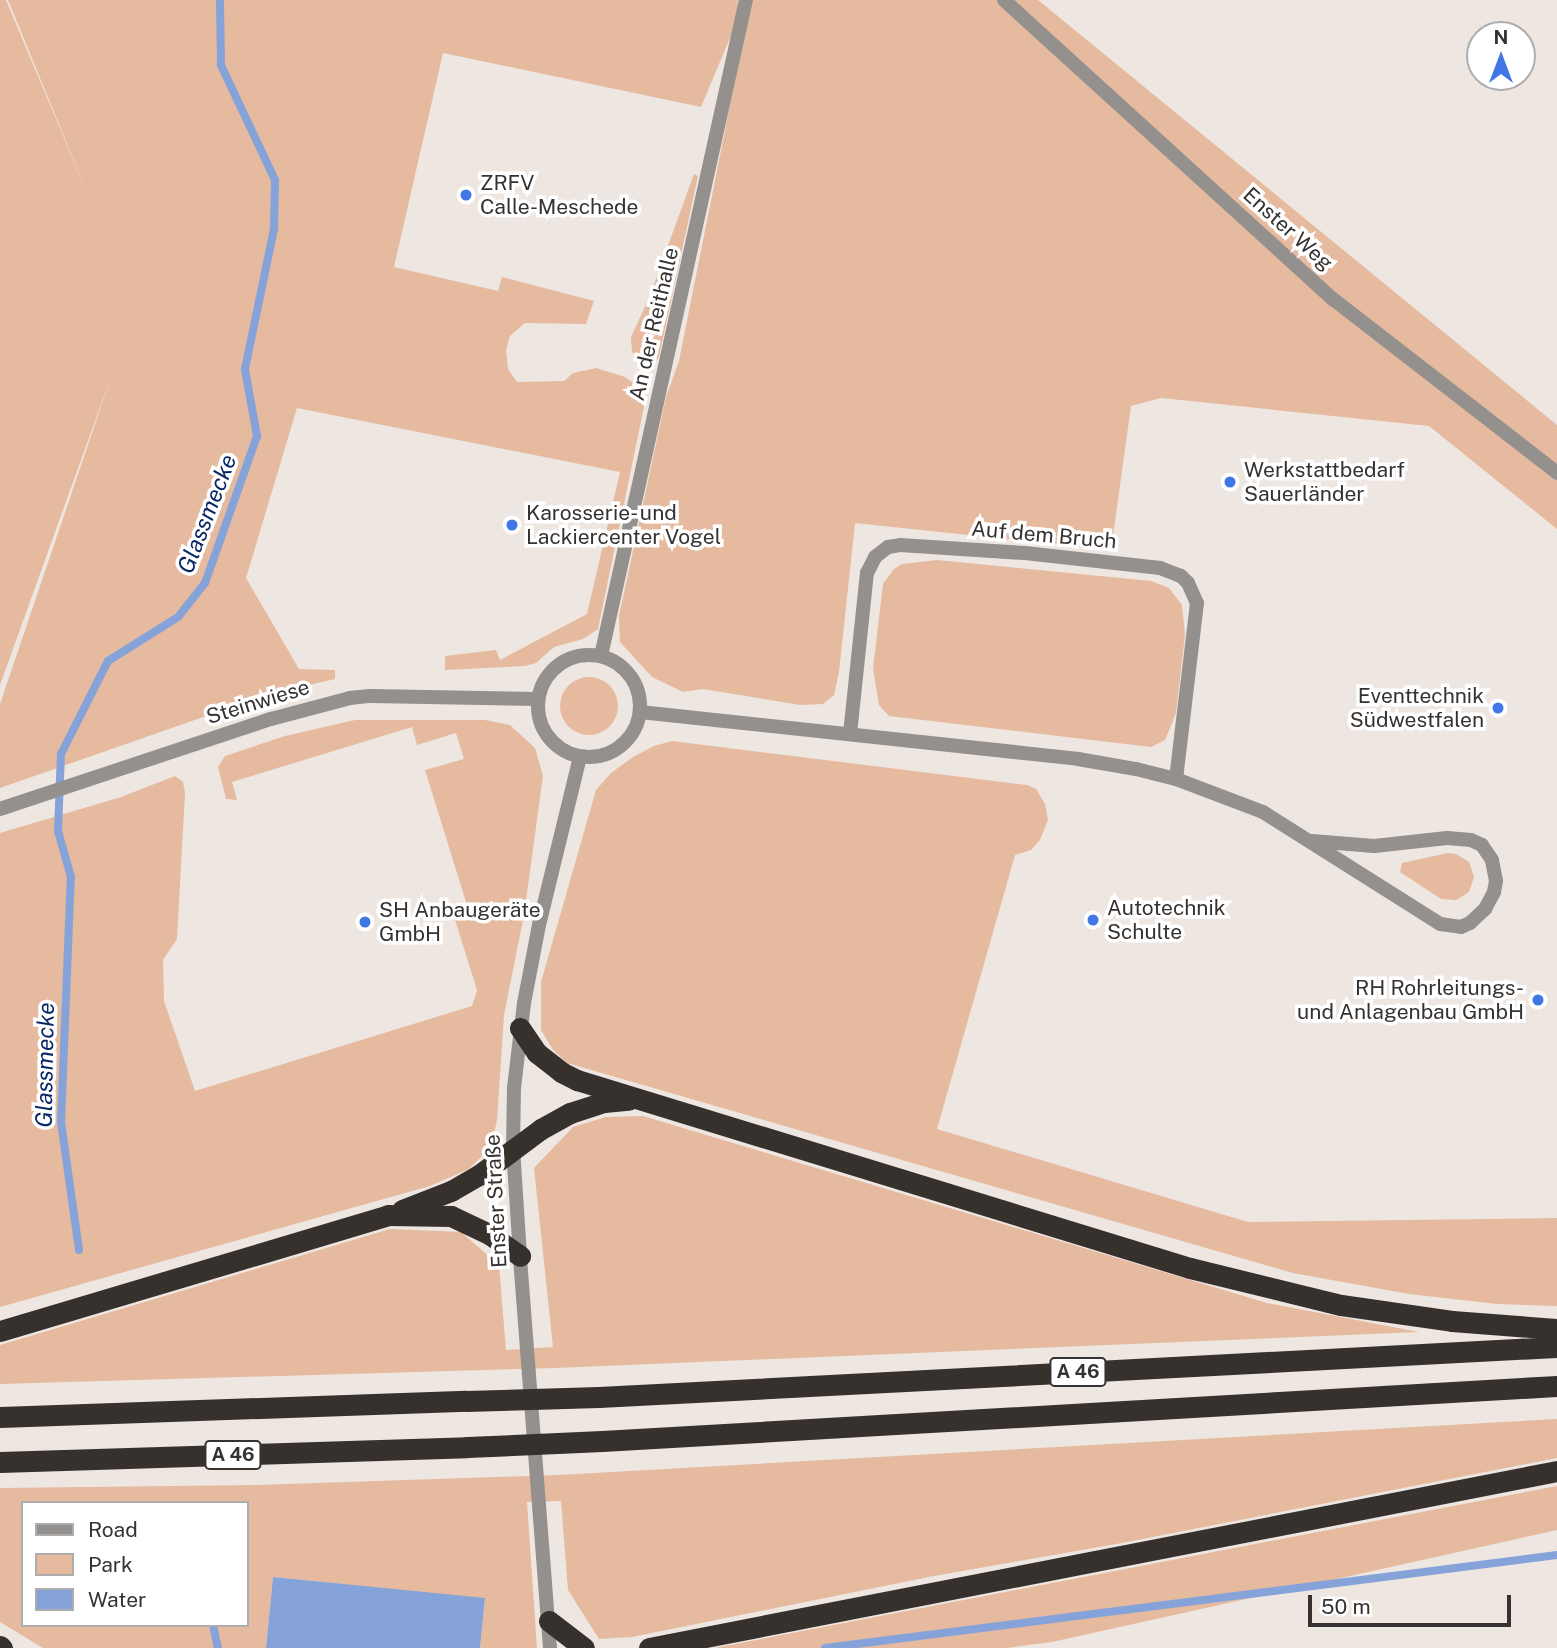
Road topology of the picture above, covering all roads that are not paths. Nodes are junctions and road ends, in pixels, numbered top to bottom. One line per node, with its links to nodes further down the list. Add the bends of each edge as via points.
1 (746, 0): 4 (street, An der Reithalle)
2 (1004, 0): 3 (street, Enster Weg, via 1333,299)
3 (1557, 473)
4 (601, 656): 5 (street, via 578,656 563,662 549,673); 6 (street, via 623,668 633,681)
5 (538, 699): 8 (street, via 540,724 549,739); 10 (street, Steinwiese, via 350,698 271,719)
6 (640, 712): 7 (street); 8 (street, via 627,741 615,751)
7 (850, 734): 9 (street, via 1077,759); 9 (street, Auf dem Bruch, via 867,573 875,557 888,547 1026,553 1160,568 1181,576 1197,603)
8 (580, 757): 12 (street, Enster Straße, via 539,925)
9 (1176, 779): 11 (street, via 1264,812)
10 (0, 809)
11 (1312, 841): 11 (street, via 1450,927 1470,923 1494,892 1492,860 1482,845 1471,840 1374,846)
12 (520, 1028): 13 (highway, via 537,1053 561,1072); 14 (street, Enster Straße)
13 (640, 1099): 14 (highway, via 586,1106); 17 (highway, via 1280,1292 1452,1321)
14 (513, 1149): 15 (highway, via 451,1191); 16 (street, Enster Straße)
15 (388, 1215): 16 (highway, via 451,1216); 18 (highway)
16 (520, 1256): 24 (street, Enster Straße)
17 (1557, 1329)
18 (0, 1331)
19 (1557, 1347): 21 (highway, A 46, bridge, via 599,1397)
20 (1557, 1386): 22 (highway, A 46, bridge, via 602,1441)
21 (0, 1416)
22 (0, 1462)
23 (1557, 1471): 27 (highway)
24 (549, 1621): 25 (street, Enster Straße); 26 (highway)
25 (551, 1648)
26 (584, 1648)
27 (648, 1648)

